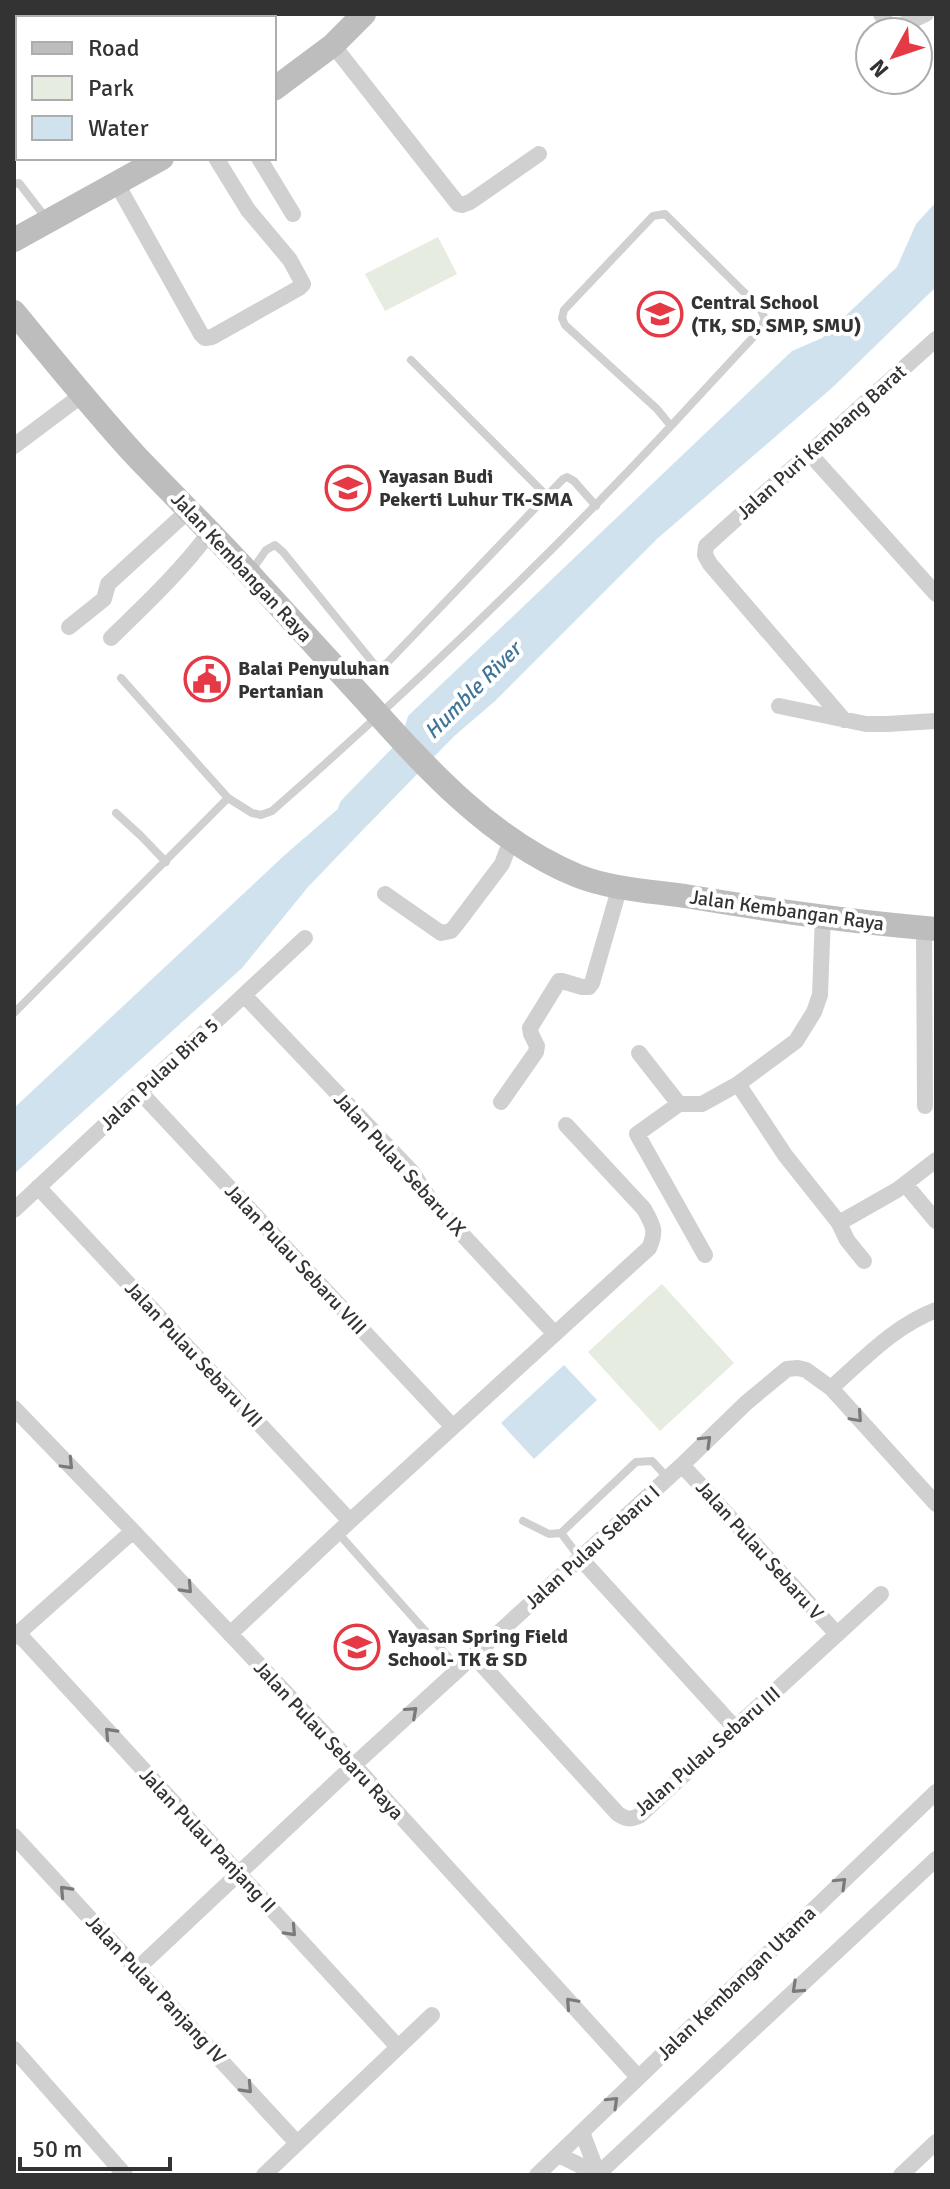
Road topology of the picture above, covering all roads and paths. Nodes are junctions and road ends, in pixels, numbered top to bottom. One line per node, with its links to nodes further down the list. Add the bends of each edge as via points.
1 (364, 14): 4 (street)
2 (881, 14): 3 (street, via 893,29)
3 (926, 14)
4 (333, 45): 5 (street); 6 (street, via 458,204 470,202)
5 (276, 88)
6 (539, 154)
7 (159, 160): 11 (street)
8 (217, 160): 11 (street, via 303,284 212,337 201,334)
9 (260, 160): 12 (street)
10 (14, 184): 13 (lane, via 19,183)
11 (117, 184): 13 (street)
12 (293, 214)
13 (48, 222): 14 (street)
14 (14, 240)
15 (14, 312): 18 (street, Jalan Kembangan Raya)
16 (933, 346): 21 (street, Jalan Puri Kembang Barat)
17 (411, 360): 22 (lane)
18 (82, 395): 20 (street); 24 (street, Jalan Kembangan Raya)
19 (671, 426): 19 (lane, via 765,319 665,214 658,214 562,318); 23 (lane)
20 (14, 446)
21 (809, 453): 27 (street); 33 (street, Jalan Puri Kembang Barat, via 706,546 705,555)
22 (547, 496): 23 (lane, via 567,477); 26 (lane, via 381,666 275,545)
23 (596, 506): 32 (lane)
24 (189, 510): 25 (street, Jalan Kembangan Raya); 28 (street, via 108,584 104,599)
25 (210, 532): 26 (street, Jalan Kembangan Raya); 29 (street)
26 (250, 574): 32 (street, Jalan Kembangan Raya)
27 (936, 594)
28 (69, 627)
29 (111, 638)
30 (121, 678): 35 (lane)
31 (779, 706): 33 (street)
32 (382, 719): 35 (lane, via 272,811 252,813); 37 (street, Jalan Kembangan Raya, via 432,772)
33 (844, 720): 34 (street)
34 (936, 721)
35 (228, 798): 38 (lane)
36 (116, 813): 38 (lane)
37 (511, 840): 39 (street, Jalan Kembangan Raya, via 581,877); 40 (street, via 502,864 446,933)
38 (166, 862): 45 (lane)
39 (620, 886): 41 (street, Jalan Kembangan Raya); 49 (street, via 592,983 582,987 559,981 530,1028 536,1052)
40 (385, 894)
41 (823, 915): 42 (street, Jalan Kembangan Raya); 47 (street, via 820,995 814,1012 796,1041)
42 (930, 928): 51 (street)
43 (305, 938): 44 (street, Jalan Pulau Bira 5)
44 (244, 995): 48 (street, Jalan Pulau Bira 5); 62 (street, Jalan Pulau Sebaru IX, via 412,1172 431,1201)
45 (14, 1013)
46 (639, 1053): 50 (street)
47 (738, 1084): 50 (street, via 702,1104); 58 (street)
48 (140, 1092): 55 (street, Jalan Pulau Bira 5); 65 (street, Jalan Pulau Sebaru VIII)
49 (501, 1102)
50 (679, 1104): 59 (street, via 637,1134)
51 (925, 1106)
52 (566, 1125): 62 (street, via 644,1209 654,1237 637,1260)
53 (936, 1160): 54 (street)
54 (905, 1184): 57 (street); 58 (street)
55 (38, 1187): 56 (street, Jalan Pulau Bira 5); 70 (street, Jalan Pulau Sebaru VII)
56 (14, 1210)
57 (936, 1221)
58 (839, 1223): 60 (street)
59 (705, 1255)
60 (864, 1261)
61 (936, 1310): 63 (street, via 893,1332)
62 (555, 1334): 65 (street)
63 (835, 1384): 66 (street, Jalan Pulau Sebaru I, one-way to 63, via 787,1369 798,1368); 68 (street, one-way to 68)
64 (17, 1417): 71 (street, Jalan Pulau Sebaru Raya, one-way to 71)
65 (453, 1427): 70 (street)
66 (682, 1465): 67 (street, Jalan Pulau Sebaru I); 76 (street, Jalan Pulau Sebaru V)
67 (668, 1478): 72 (lane, via 652,1461 636,1462); 73 (street, Jalan Pulau Sebaru I)
68 (936, 1504)
69 (523, 1521): 72 (lane, via 549,1534)
70 (344, 1527): 75 (street); 79 (lane)
71 (133, 1531): 75 (street, Jalan Pulau Sebaru Raya, one-way to 75); 77 (street)
72 (561, 1533): 73 (lane)
73 (580, 1558): 78 (street, Jalan Pulau Sebaru I); 80 (street)
74 (881, 1594): 76 (street, Jalan Pulau Sebaru III)
75 (230, 1634): 81 (street, Jalan Pulau Sebaru Raya)
76 (837, 1634): 80 (street, Jalan Pulau Sebaru III)
77 (16, 1635): 85 (street, Jalan Pulau Panjang II, one-way to 77)
78 (474, 1656): 79 (street, Jalan Pulau Sebaru I); 80 (street, Jalan Pulau Sebaru III, via 628,1819 639,1816)
79 (459, 1669): 81 (street, Jalan Pulau Sebaru I, one-way to 79)
80 (735, 1728)
81 (354, 1765): 85 (street, Jalan Pulau Sebaru I); 90 (street, Jalan Pulau Sebaru Raya, one-way to 81)
82 (936, 1792): 90 (street, Jalan Kembangan Utama, one-way to 82)
83 (14, 1836): 86 (street, Jalan Pulau Panjang IV, one-way to 83)
84 (934, 1864): 98 (street, one-way to 98)
85 (239, 1873): 86 (street, Jalan Pulau Sebaru I); 88 (street, Jalan Pulau Panjang II, one-way to 88)
86 (137, 1969): 93 (street, Jalan Pulau Panjang IV, one-way to 93)
87 (432, 2015): 88 (street)
88 (398, 2047): 93 (street)
89 (14, 2049): 95 (street)
90 (638, 2077): 91 (street, Jalan Kembangan Utama, one-way to 90)
91 (582, 2132): 94 (street, Jalan Kembangan Utama); 98 (street)
92 (936, 2142): 99 (street)
93 (297, 2143): 96 (street)
94 (559, 2155): 97 (street, Jalan Kembangan Utama); 98 (street)
95 (125, 2175)
96 (264, 2175)
97 (537, 2175)
98 (598, 2175)
99 (901, 2175)

